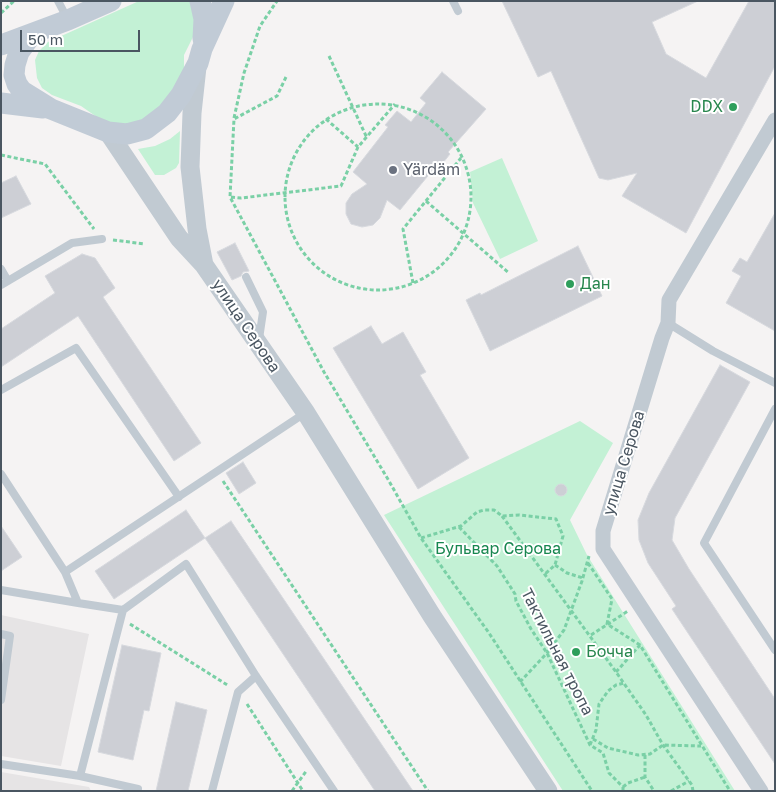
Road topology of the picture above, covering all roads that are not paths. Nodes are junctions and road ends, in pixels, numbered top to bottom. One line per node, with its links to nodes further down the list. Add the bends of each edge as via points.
1 (58, 1): 7 (lane)
2 (110, 1): 7 (main road)
3 (200, 1): 10 (main road, via 204,19)
4 (224, 1): 10 (main road)
5 (453, 1): 6 (lane)
6 (458, 11)
7 (68, 20): 8 (main road)
8 (32, 34): 9 (main road); 12 (main road, via 19,52 14,75 22,91)
9 (1, 46)
10 (200, 56): 14 (main road, via 181,95 167,113 146,129 126,134); 16 (street, улица Серова, via 192,113 190,167)
11 (1, 103): 12 (main road)
12 (50, 109): 14 (main road)
13 (775, 120): 20 (street, улица Серова, via 669,300)
14 (108, 132): 16 (street, улица Серова, via 179,238)
15 (102, 239): 19 (lane, via 72,243)
16 (204, 265): 21 (street, улица Серова)
17 (1, 269): 19 (lane)
18 (246, 278): 21 (lane, via 263,312)
19 (5, 283)
20 (668, 323): 22 (lane); 42 (street, улица Серова, via 603,549)
21 (258, 343): 25 (street, улица Серова)
22 (775, 383)
23 (1, 390): 27 (lane, via 76,348)
24 (775, 409): 33 (lane, via 704,543)
25 (306, 413): 27 (lane); 41 (street, улица Серова, via 432,616)
26 (1, 474): 28 (lane)
27 (178, 497): 28 (lane)
28 (65, 572): 30 (lane)
29 (1, 590): 30 (lane)
30 (78, 603): 31 (lane)
31 (123, 610): 34 (lane, via 186,564); 37 (lane)
32 (1, 634): 35 (lane, via 10,636)
33 (775, 650)
34 (256, 676): 39 (lane, via 238,692); 40 (lane)
35 (1, 700)
36 (1, 764): 37 (lane)
37 (80, 776): 38 (lane)
38 (137, 791)
39 (212, 791)
40 (334, 791)
41 (548, 791)
42 (762, 791)

